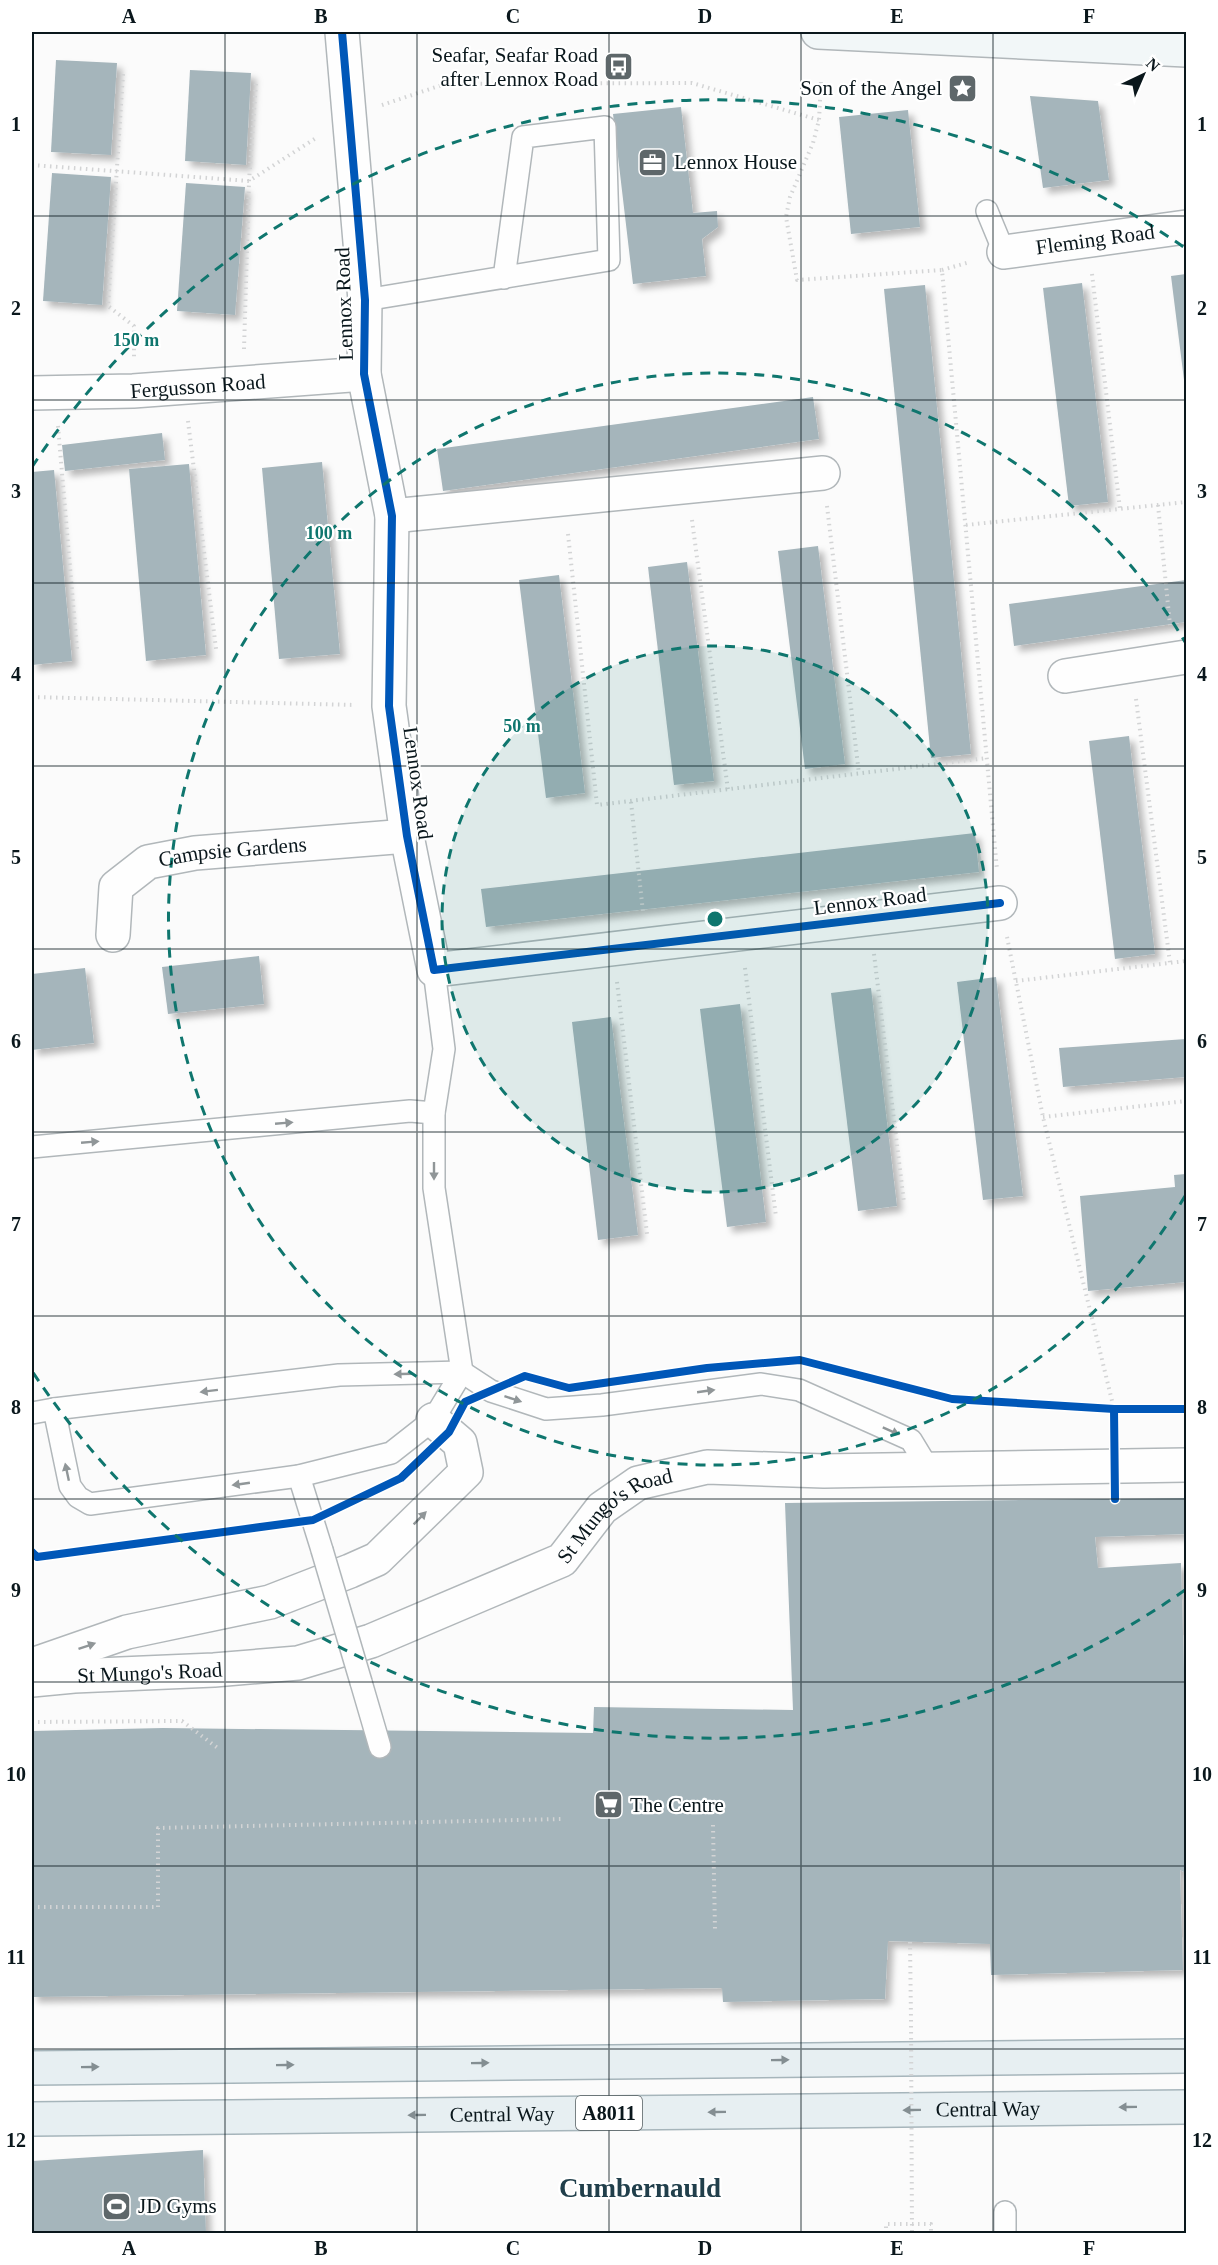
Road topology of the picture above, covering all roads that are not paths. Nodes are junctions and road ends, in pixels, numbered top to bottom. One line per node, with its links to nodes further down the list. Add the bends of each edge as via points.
1 (342, 32): 8 (street, Lennox Road)
2 (818, 32): 3 (street)
3 (1186, 50)
4 (987, 211): 6 (lane)
5 (1186, 227): 6 (street, Fleming Road)
6 (1004, 252)
7 (504, 278): 7 (lane, via 609,260 605,127 523,137); 8 (lane)
8 (365, 300): 9 (street, Lennox Road)
9 (364, 374): 10 (street, Fergusson Road, via 134,391); 12 (street, Lennox Road)
10 (43, 393)
11 (823, 473): 12 (street)
12 (392, 516): 15 (street, Lennox Road, via 389,706)
13 (1180, 658): 14 (street)
14 (1065, 676)
15 (407, 836): 17 (street, Campsie Gardens, via 195,852 148,862 116,887); 18 (street, Lennox Road)
16 (1000, 903): 18 (street, Lennox Road)
17 (113, 935)
18 (434, 970): 19 (lane, via 444,1049)
19 (434, 1113): 20 (lane, one-way to 19, via 411,1111); 21 (lane, one-way to 21, via 434,1188)
20 (32, 1148)
21 (462, 1372): 22 (lane, one-way to 22, via 339,1375); 24 (lane); 26 (lane, one-way to 26, via 491,1391 546,1409 761,1384 799,1390 911,1440)
22 (54, 1409): 23 (lane); 27 (lane, one-way to 22, via 90,1504 70,1486)
23 (32, 1413)
24 (434, 1420): 27 (lane, via 391,1454); 28 (street, one-way to 24, via 127,1632 270,1602 378,1559 466,1472 460,1443)
25 (1186, 1465): 26 (street, St Mungo's Road)
26 (928, 1468): 29 (street, St Mungo's Road, via 824,1471 707,1467 638,1483 602,1508 562,1560 371,1641 298,1663)
27 (299, 1476): 30 (lane, bridge)
28 (32, 1665)
29 (32, 1680)
30 (380, 1747)
31 (1186, 2056): 32 (main road, one-way to 31)
32 (32, 2068)
33 (1186, 2107): 34 (main road, Central Way / A8011, one-way to 34)
34 (32, 2119)
35 (1005, 2212): 36 (lane)
36 (1005, 2234)

